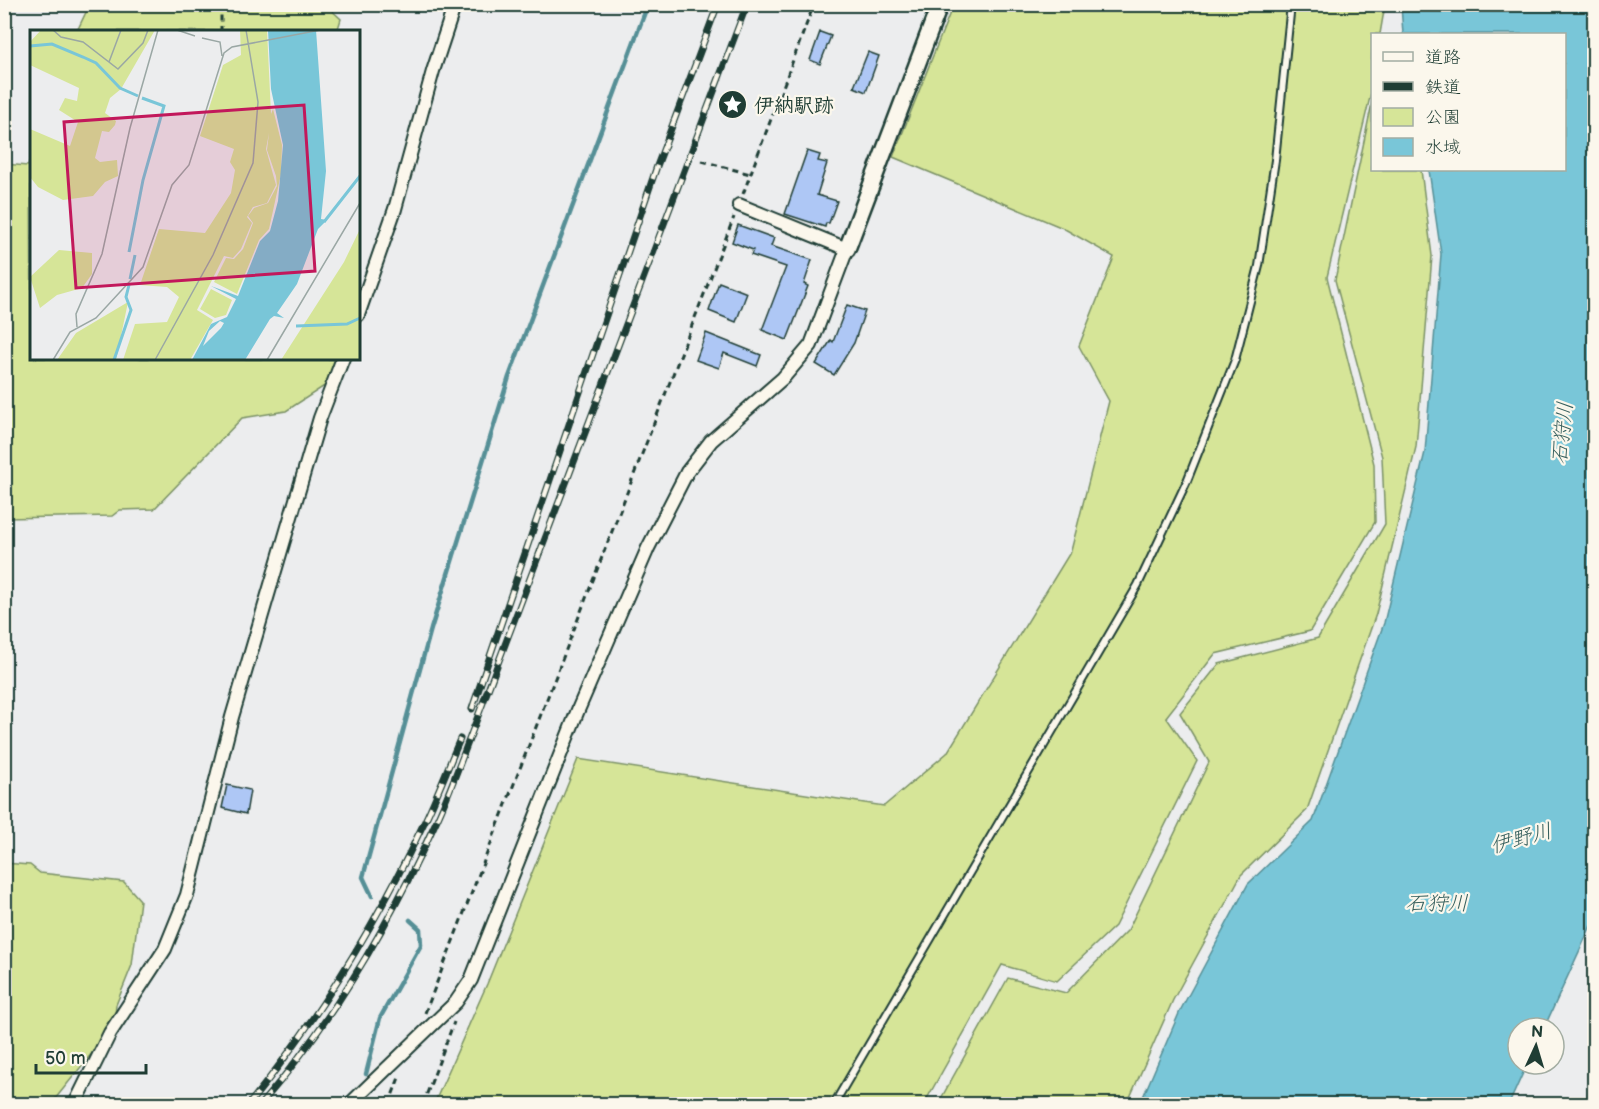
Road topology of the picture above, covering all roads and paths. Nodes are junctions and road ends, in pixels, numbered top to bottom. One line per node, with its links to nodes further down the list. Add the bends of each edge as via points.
1 (221, 4): 6 (path)
2 (455, 4): 11 (street, via 395,209)
3 (814, 4): 8 (path)
4 (940, 4): 10 (street)
5 (1291, 4): 21 (lane, via 1275,160 1259,266 1235,360 1187,481 1138,585)
6 (221, 30)
7 (702, 161): 8 (path)
8 (750, 174): 9 (path)
9 (739, 205): 10 (street); 14 (path)
10 (847, 249): 13 (street, via 811,345 783,378 711,441 687,472 578,710 471,980)
11 (360, 309)
12 (343, 360): 17 (street, via 320,418 235,706 187,895 165,949 110,1033)
13 (456, 1002): 18 (street); 20 (path, via 456,1017)
14 (422, 1020)
15 (401, 1074): 19 (path)
16 (1594, 1086): 22 (path)
17 (75, 1104)
18 (350, 1104)
19 (389, 1104)
20 (423, 1104)
21 (834, 1104)
22 (1583, 1104)

